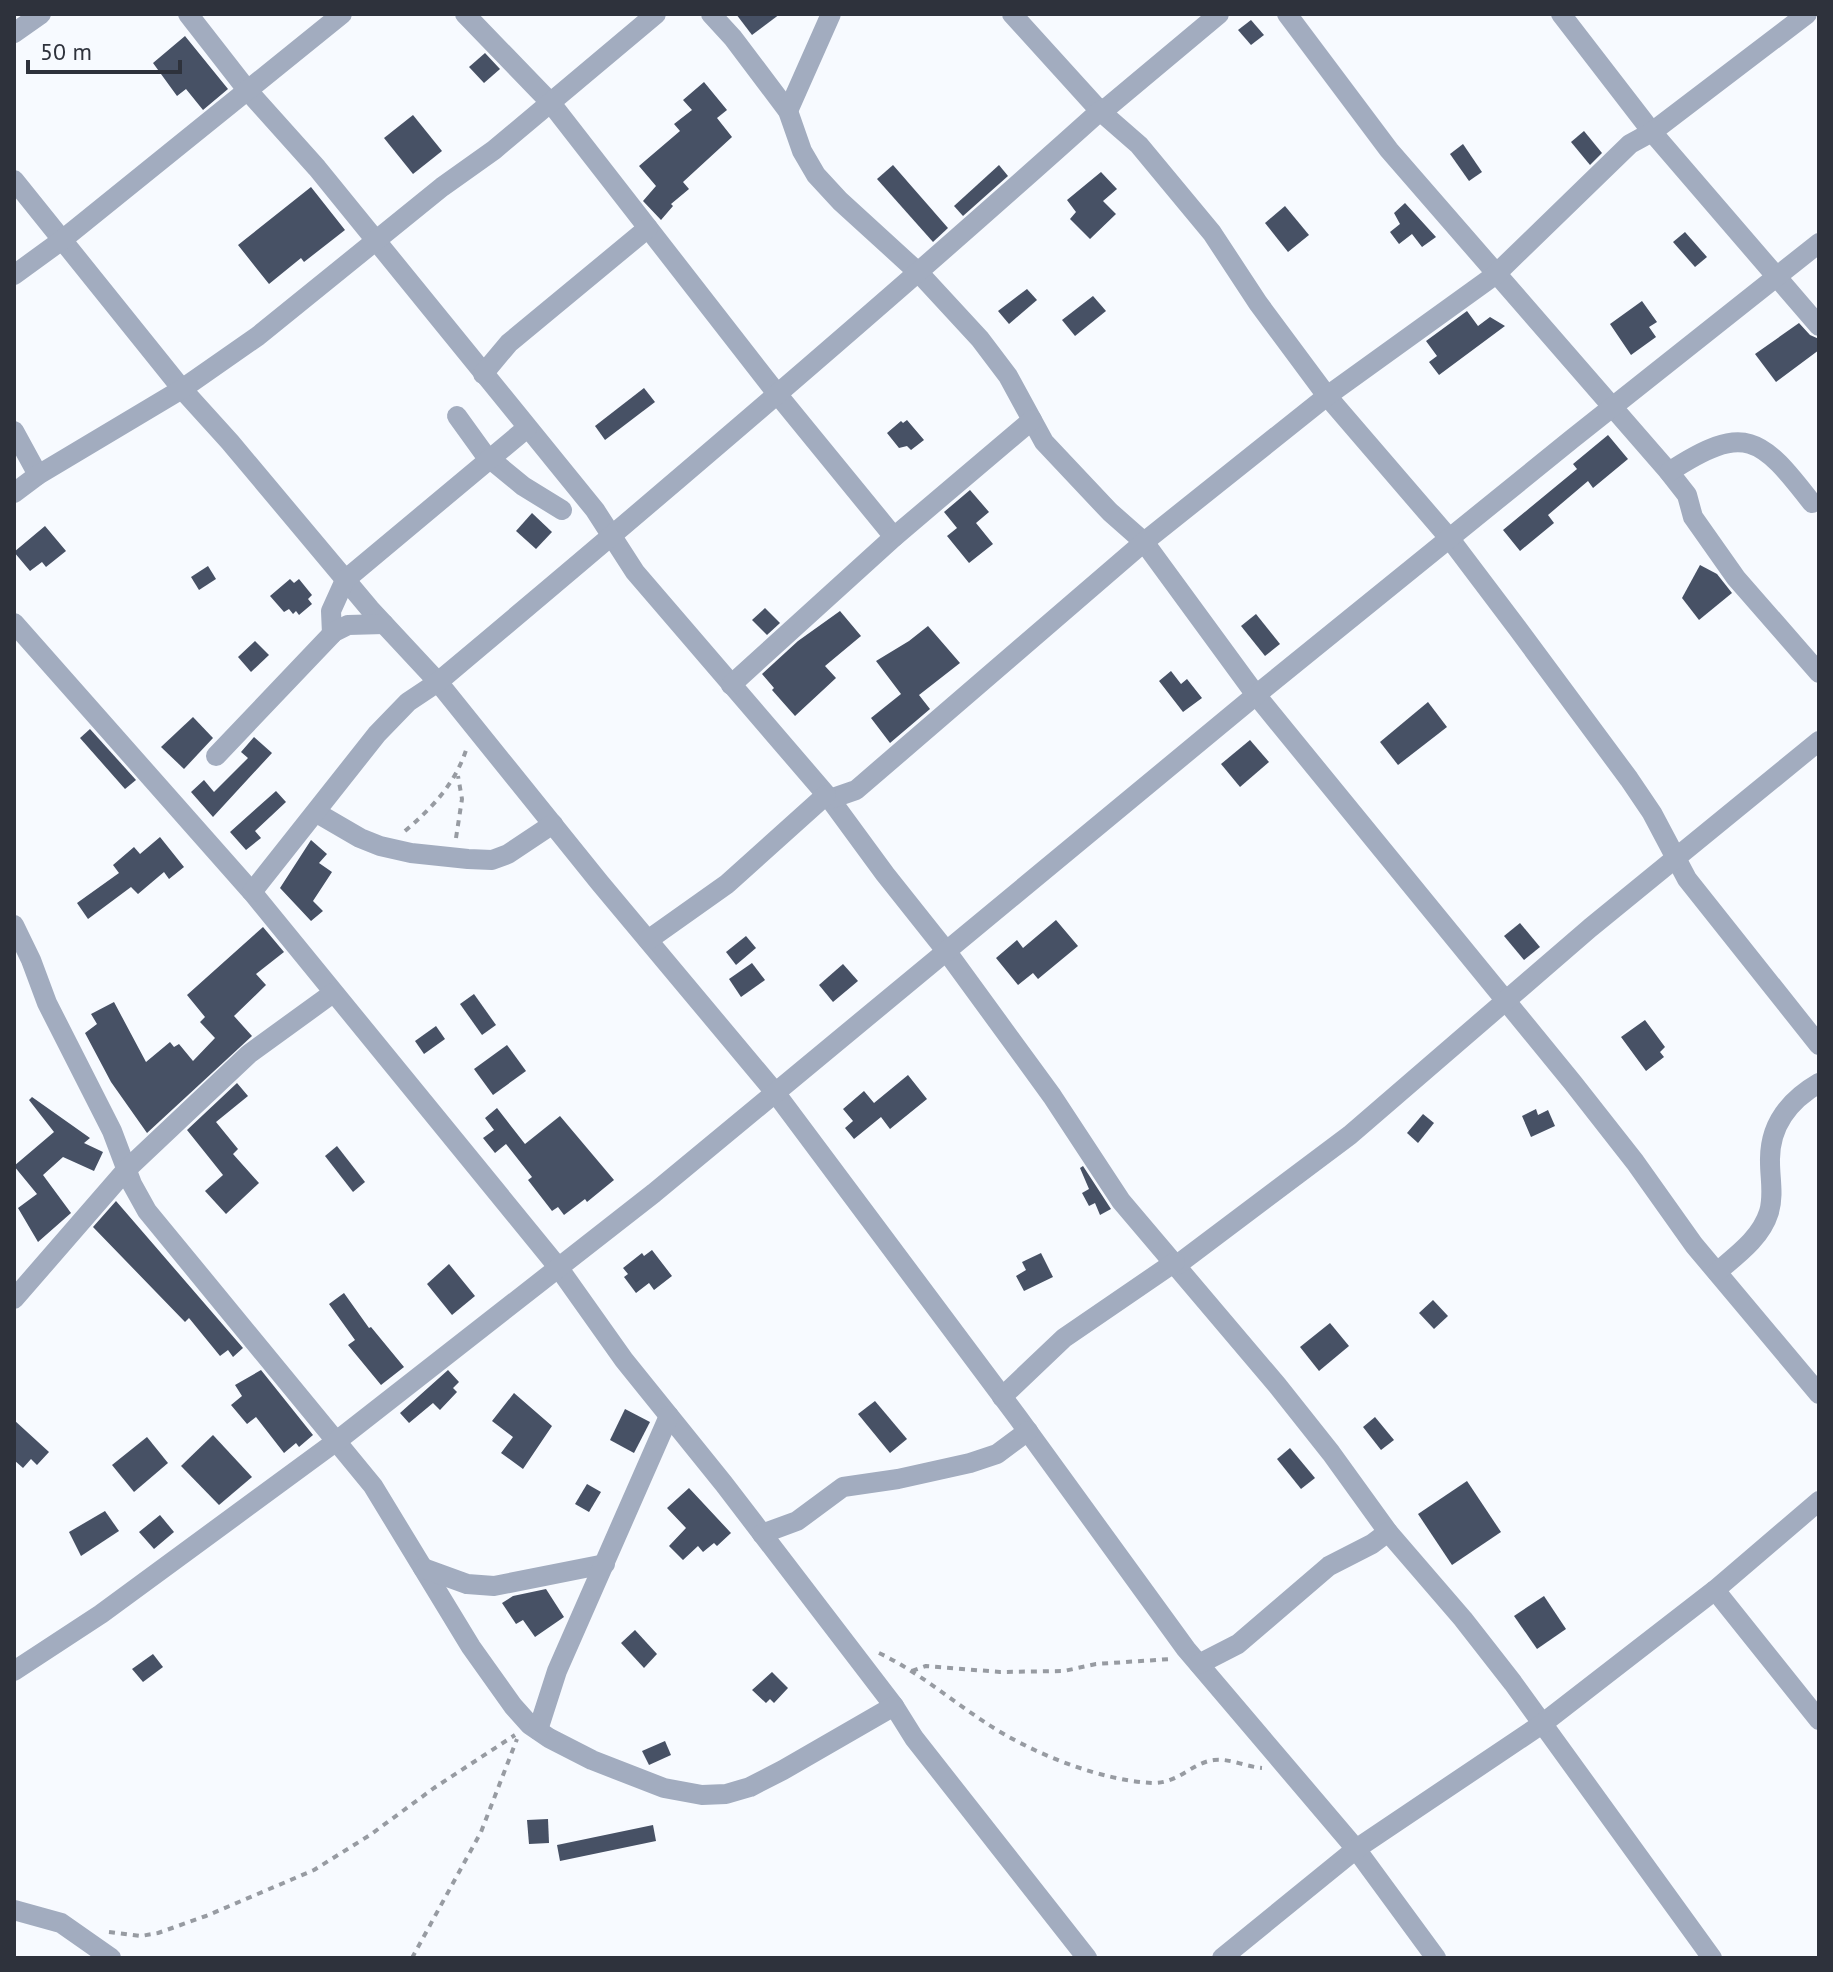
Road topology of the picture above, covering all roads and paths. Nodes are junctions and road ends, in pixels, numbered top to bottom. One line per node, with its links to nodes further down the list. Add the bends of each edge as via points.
1 (41, 14): 13 (street)
2 (188, 14): 14 (street)
3 (342, 14): 14 (street)
4 (465, 14): 15 (street)
5 (656, 14): 15 (street)
6 (711, 14): 16 (street)
7 (831, 14): 16 (street)
8 (1012, 14): 17 (street)
9 (1219, 14): 17 (street)
10 (1287, 14): 26 (street, via 1389,150)
11 (1561, 14): 18 (street)
12 (1807, 14): 18 (street)
13 (14, 33)
14 (248, 91): 21 (street); 22 (street)
15 (550, 102): 20 (street); 22 (street)
16 (788, 111): 24 (street, via 816,175)
17 (1100, 111): 24 (street); 32 (street, via 1139,145 1212,233)
18 (1652, 132): 26 (street, via 1630,144); 27 (street)
19 (14, 180): 21 (street)
20 (648, 228): 29 (street, via 509,343); 31 (street)
21 (62, 240): 25 (street); 30 (street)
22 (375, 240): 29 (street); 30 (street, via 258,336)
23 (1819, 243): 27 (street)
24 (920, 274): 31 (street); 35 (street, via 980,339)
25 (14, 275)
26 (1495, 275): 32 (street); 33 (street)
27 (1777, 275): 28 (street); 33 (street)
28 (1819, 326)
29 (483, 374): 36 (street)
30 (182, 389): 40 (street); 48 (street)
31 (778, 395): 44 (street); 45 (street)
32 (1327, 396): 46 (street); 47 (street)
33 (1614, 408): 39 (street); 46 (street)
34 (457, 416): 38 (street)
35 (1032, 420): 45 (street); 47 (street, via 1060,462)
36 (527, 428): 38 (street); 44 (street)
37 (14, 431): 40 (street)
38 (488, 459): 43 (street); 48 (street)
39 (1669, 472): 42 (street, via 1730,442 1749,442 1776,459); 52 (street, via 1736,578)
40 (38, 475): 41 (street)
41 (14, 493)
42 (1812, 503)
43 (562, 510)
44 (611, 537): 53 (street); 54 (street)
45 (894, 537): 54 (street)
46 (1450, 539): 55 (street); 65 (street, via 1629,779)
47 (1144, 542): 55 (street); 60 (street, via 856,790)
48 (345, 580): 50 (street); 51 (street, via 331,611)
49 (14, 623): 66 (street)
50 (384, 624): 51 (street, via 348,625); 53 (street)
51 (332, 634): 58 (street)
52 (1819, 673)
53 (438, 682): 56 (street); 61 (street, via 408,702 377,734)
54 (731, 685): 60 (street)
55 (1256, 695): 69 (street); 71 (street)
56 (472, 725): 59 (path); 62 (street)
57 (1819, 741): 65 (street)
58 (216, 756)
59 (457, 773): 63 (path, via 437,802); 64 (path, via 461,816)
60 (828, 797): 68 (street, via 727,884); 69 (street)
61 (317, 813): 63 (street); 66 (street)
62 (553, 824): 64 (street, via 492,860); 68 (street)
63 (387, 847): 64 (street)
64 (451, 858)
65 (1675, 860): 71 (street); 72 (street)
66 (252, 892): 70 (street)
67 (14, 925): 75 (street)
68 (648, 940): 74 (street)
69 (947, 952): 74 (street); 76 (street, via 1121,1201)
70 (333, 993): 75 (street, via 249,1054); 77 (street)
71 (1506, 1000): 76 (street, via 1350,1135); 78 (street)
72 (1819, 1045)
73 (1819, 1083): 78 (street, via 1796,1098 1777,1124 1769,1211 1759,1232)
74 (774, 1091): 77 (street); 81 (street)
75 (126, 1170): 79 (street); 84 (street, via 147,1211 177,1251)
76 (1176, 1264): 81 (street, via 1064,1338); 86 (street, via 1331,1453)
77 (558, 1267): 82 (street); 84 (street)
78 (1717, 1272): 80 (street)
79 (14, 1299)
80 (1819, 1394)
81 (1002, 1397): 83 (street)
82 (669, 1416): 87 (street); 88 (street)
83 (1028, 1431): 87 (street, via 997,1454 970,1463 843,1487 797,1521); 92 (street)
84 (338, 1440): 89 (street); 93 (street, via 101,1614)
85 (1819, 1501): 90 (street)
86 (1388, 1532): 92 (street, via 1329,1566 1238,1644); 97 (street, via 1463,1619)
87 (762, 1534): 91 (street)
88 (605, 1564): 89 (street, via 494,1586 467,1584); 98 (street, via 557,1671)
89 (423, 1568): 98 (street, via 471,1647 513,1706)
90 (1715, 1590): 96 (street); 97 (street)
91 (840, 1636): 94 (path); 95 (street)
92 (1195, 1659): 94 (path, via 1096,1664 1064,1671 926,1666); 99 (street)
93 (14, 1671)
94 (912, 1671): 99 (path, via 991,1726 1102,1776 1162,1782 1215,1759)
95 (894, 1706): 98 (street, via 783,1770 726,1794 664,1788 592,1760); 105 (street)
96 (1818, 1716)
97 (1542, 1724): 100 (street); 108 (street)
98 (538, 1730)
99 (1287, 1768): 100 (street)
100 (1356, 1849): 106 (street); 107 (street)
101 (14, 1910): 103 (street, via 61,1923)
102 (101, 1931): 104 (path, via 128,1936 158,1933 314,1870 519,1733 481,1832)
103 (111, 1958)
104 (412, 1958)
105 (1087, 1958)
106 (1222, 1958)
107 (1436, 1958)
108 (1712, 1958)

